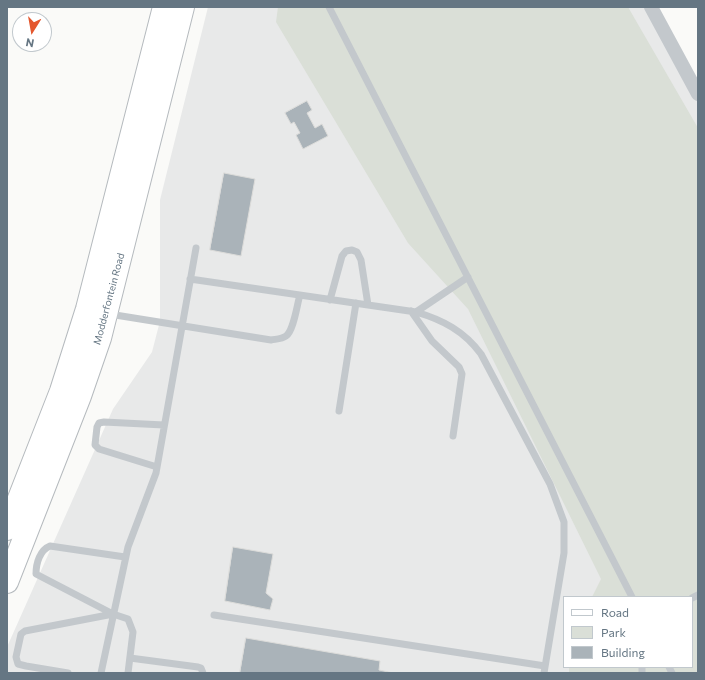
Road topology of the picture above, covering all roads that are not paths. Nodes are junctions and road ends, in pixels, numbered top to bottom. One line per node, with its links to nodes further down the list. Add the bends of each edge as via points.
1 (164, 7): 13 (main road, Modderfontein Road)
2 (183, 7): 13 (main road, Modderfontein Road, via 132,207)
3 (329, 7): 7 (lane)
4 (651, 7): 5 (street)
5 (698, 94)
6 (196, 248): 8 (lane)
7 (468, 277): 14 (lane); 23 (lane)
8 (190, 279): 9 (lane); 15 (lane)
9 (300, 295): 10 (lane); 15 (lane, via 291,330 279,339)
10 (330, 300): 11 (lane); 12 (lane, via 342,256 346,251 352,250 358,252 361,260)
11 (356, 303): 12 (lane); 16 (lane)
12 (368, 305): 14 (lane)
13 (97, 311): 15 (lane); 20 (main road, Modderfontein Road, via 61,391); 22 (main road, Modderfontein Road, via 80,396)
14 (413, 311): 18 (lane, via 432,341 459,367 462,374); 27 (lane, via 450,325 474,344 547,477 561,510 564,546)
15 (181, 327): 17 (lane)
16 (339, 411)
17 (164, 425): 19 (lane); 19 (lane, via 104,422 99,424 95,435 95,445 99,449)
18 (453, 436)
19 (157, 467): 21 (lane)
20 (7, 528)
21 (125, 558): 24 (lane); 24 (lane, via 50,546 43,550 36,570 38,576)
22 (7, 582)
23 (631, 596)
24 (113, 614): 26 (lane, via 123,616 131,622 133,632); 28 (lane, via 21,634 16,656 18,664); 29 (lane)
25 (214, 615): 27 (lane)
26 (130, 658): 30 (lane); 31 (lane, via 198,667)
27 (545, 670)
28 (68, 673)
29 (101, 673)
30 (128, 673)
31 (203, 673)

